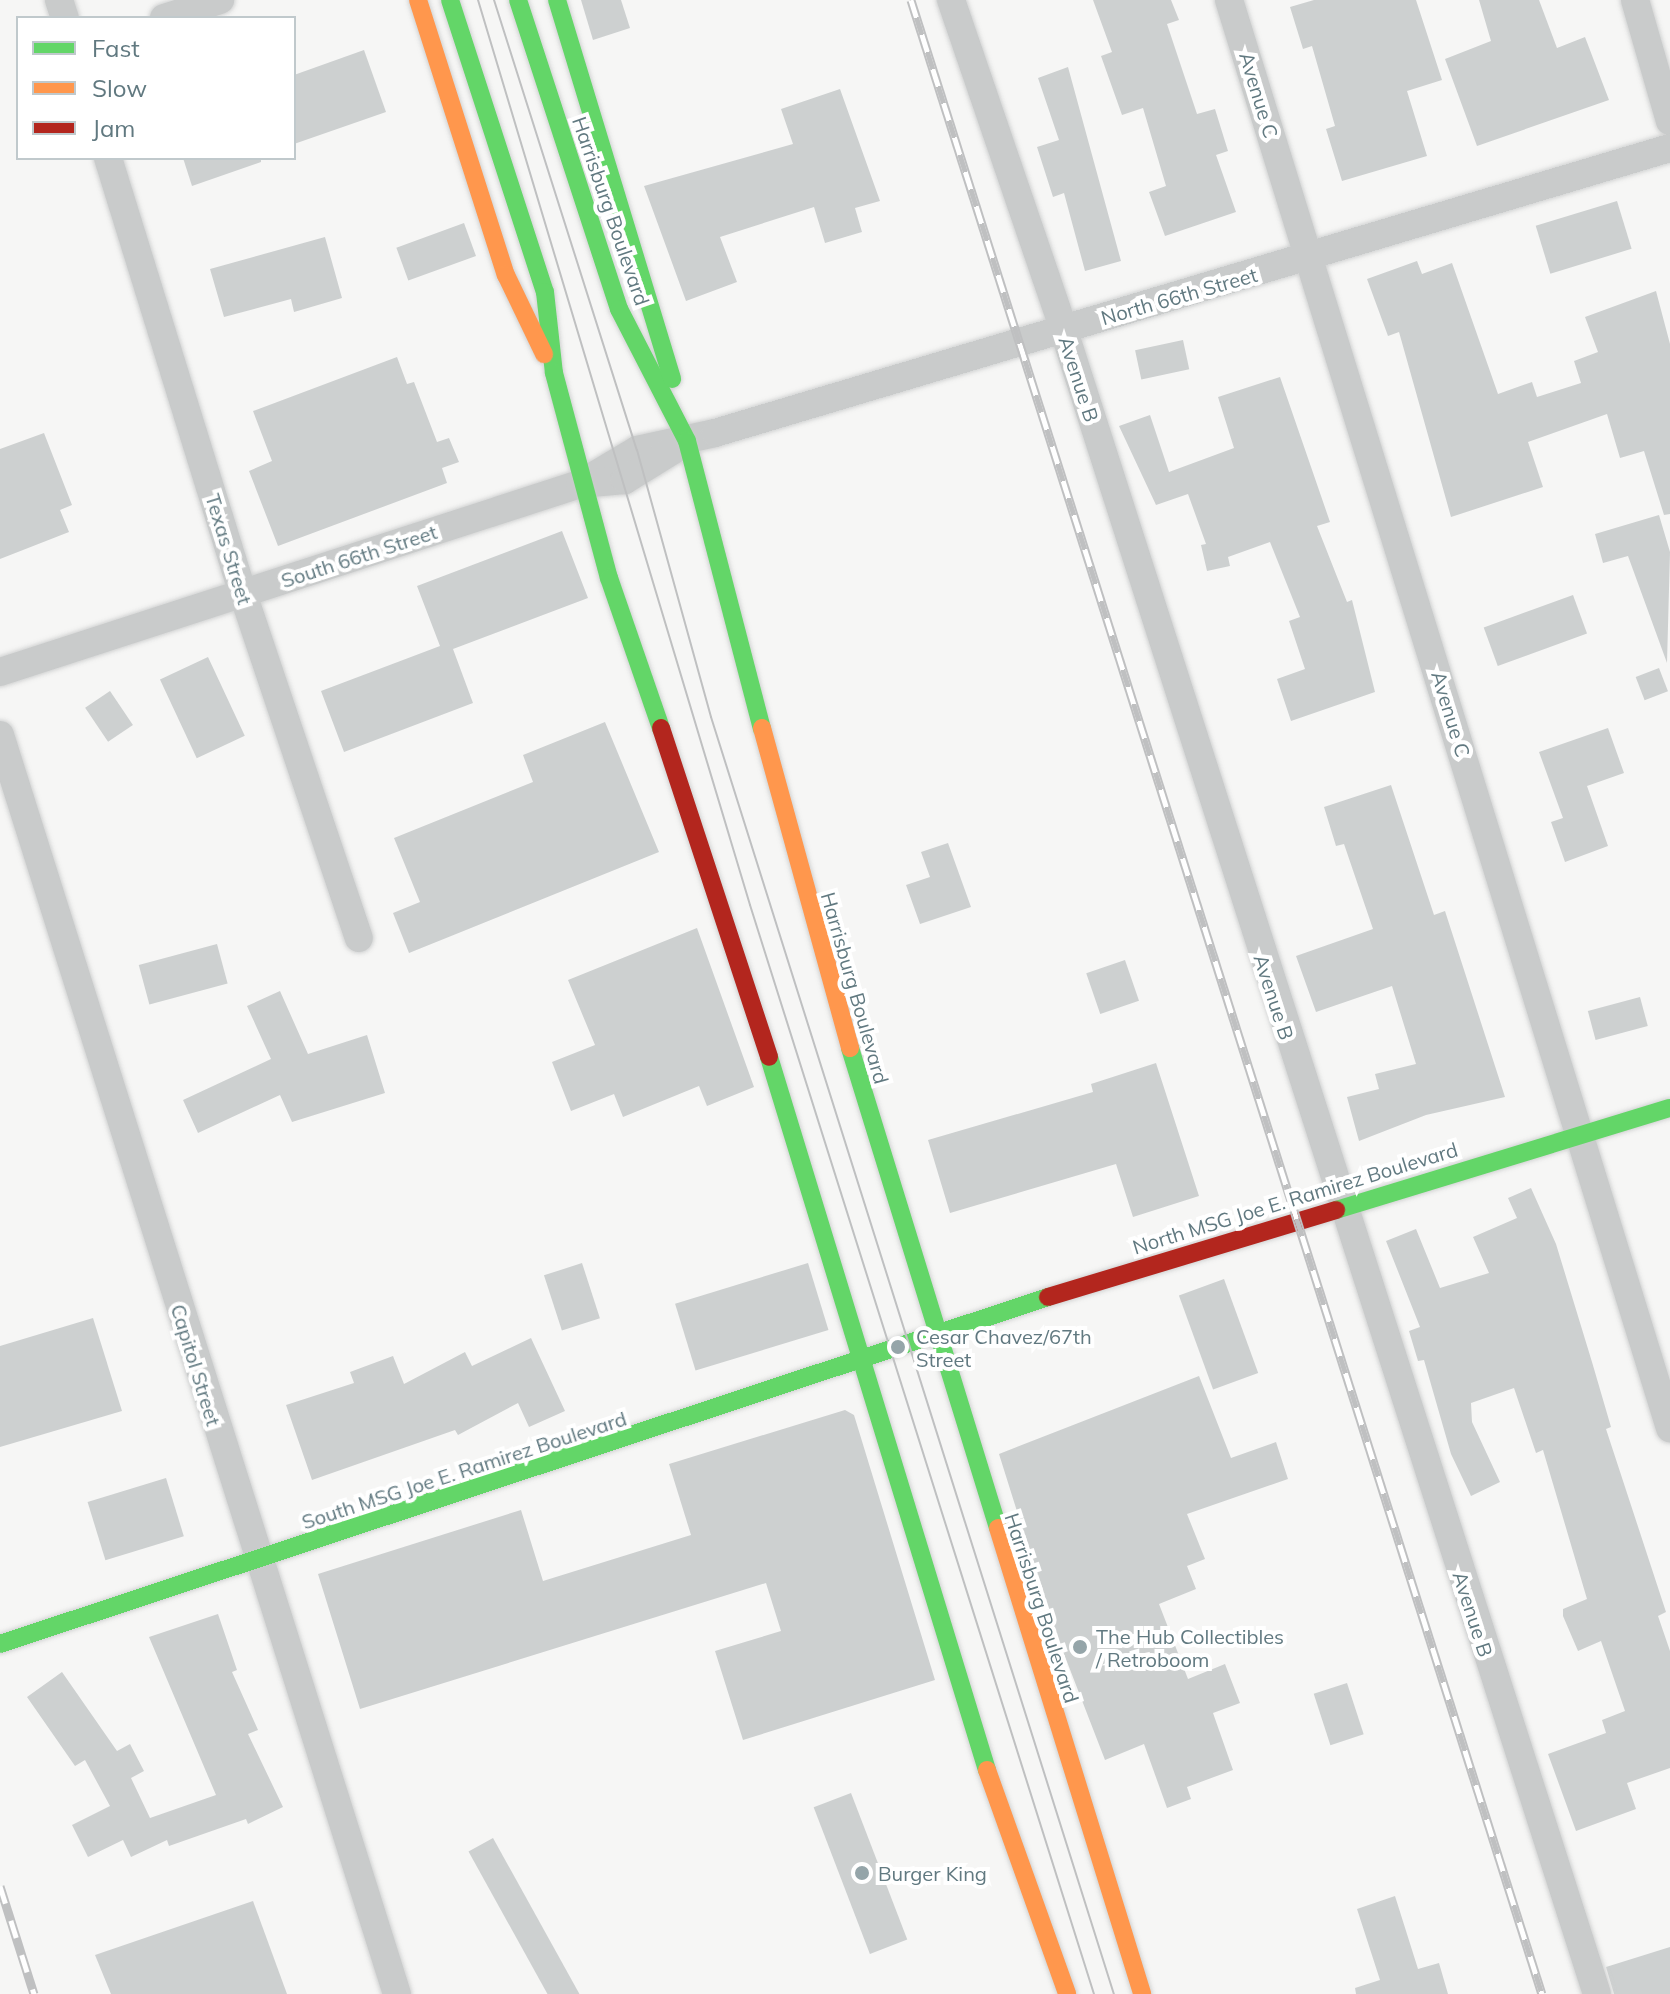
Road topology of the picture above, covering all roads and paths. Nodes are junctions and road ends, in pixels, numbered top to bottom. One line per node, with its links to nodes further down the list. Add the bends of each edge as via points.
1 (220, 0): 9 (street)
2 (418, 0): 15 (main road, via 506,275)
3 (450, 0): 15 (main road, via 545,292)
4 (518, 0): 16 (main road, Harrisburg Boulevard, via 619,309)
5 (557, 0): 16 (main road, via 658,322)
6 (951, 0): 14 (street, Avenue B)
7 (1229, 0): 13 (street, Avenue C)
8 (1635, 0): 10 (street)
9 (170, 16)
10 (1670, 121)
11 (1670, 148): 13 (street, North 66th Street)
12 (109, 160): 18 (street, Texas Street)
13 (1310, 259): 14 (street, North 66th Street); 23 (street, Avenue C)
14 (1063, 328): 16 (street, North 66th Street); 24 (street, Avenue B)
15 (554, 373): 17 (main road)
16 (687, 441): 17 (street, South 66th Street, via 618,456); 25 (main road, Harrisburg Boulevard, via 824,964)
17 (580, 484): 18 (street, South 66th Street); 26 (main road, via 727,918)
18 (243, 594): 19 (street, South 66th Street); 21 (street, Texas Street)
19 (0, 672)
20 (0, 735): 28 (street, Capitol Street)
21 (359, 938)
22 (1670, 1108): 23 (main road, North MSG Joe E. Ramirez Boulevard)
23 (1581, 1134): 24 (main road, North MSG Joe E. Ramirez Boulevard); 27 (street, Avenue C)
24 (1340, 1206): 25 (main road, North MSG Joe E. Ramirez Boulevard); 33 (street, Avenue B)
25 (934, 1332): 26 (main road, South MSG Joe E. Ramirez Boulevard); 32 (main road, Harrisburg Boulevard)
26 (863, 1362): 28 (main road, South MSG Joe E. Ramirez Boulevard); 31 (main road, via 988,1775)
27 (1670, 1428)
28 (257, 1561): 29 (main road, South MSG Joe E. Ramirez Boulevard); 30 (street, Capitol Street)
29 (3, 1643)
30 (397, 1994)
31 (1067, 1994)
32 (1142, 1994)
33 (1597, 1994)

